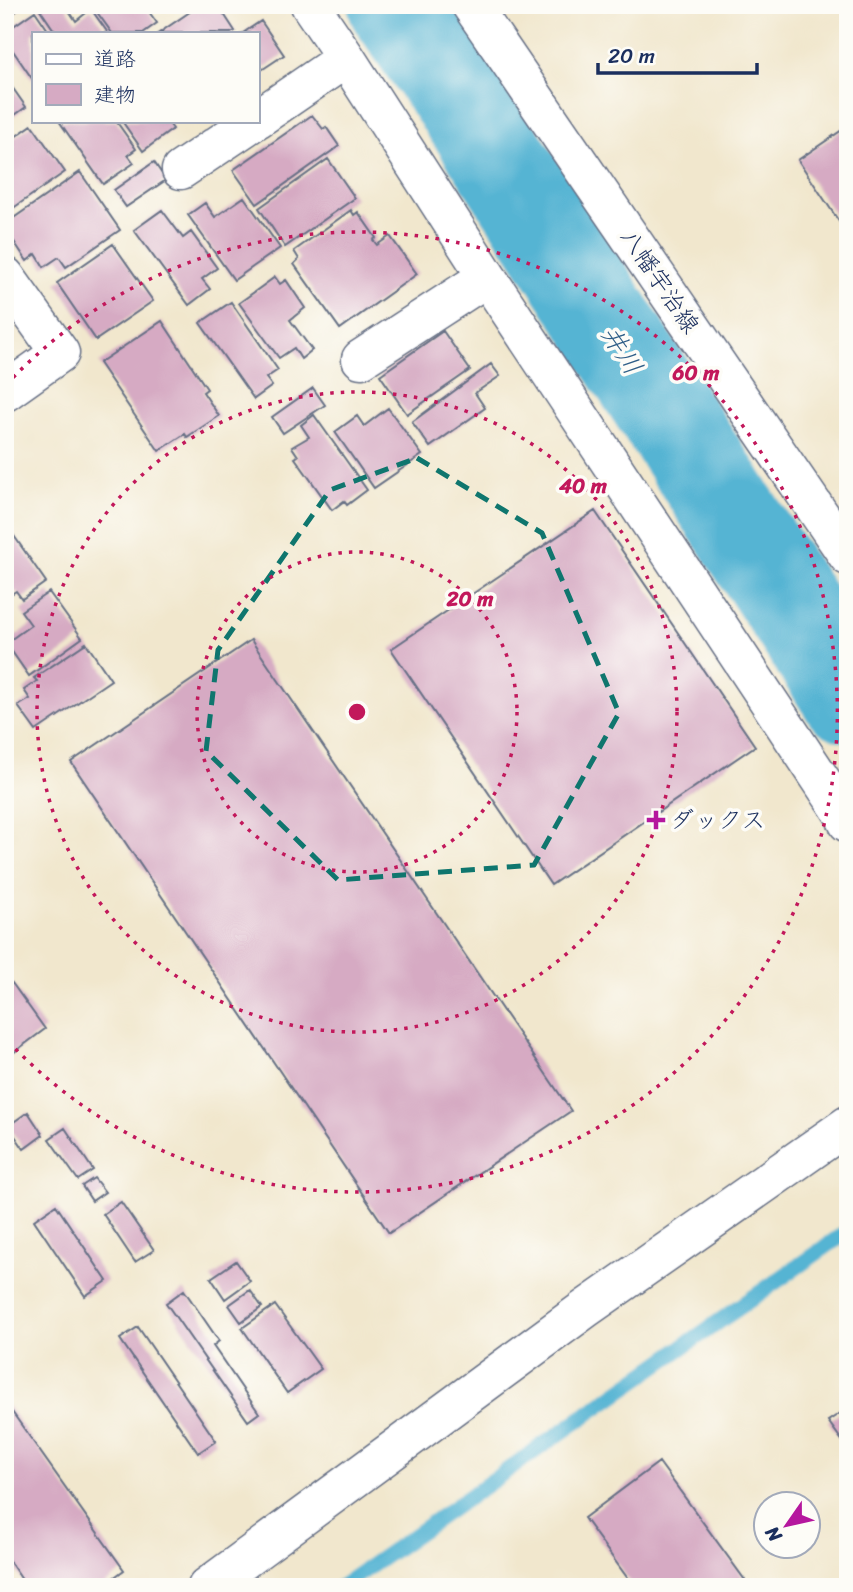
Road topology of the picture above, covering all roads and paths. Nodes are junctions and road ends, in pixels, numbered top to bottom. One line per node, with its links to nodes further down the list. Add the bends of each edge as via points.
1 (310, 5): 3 (street)
2 (471, 5): 11 (street, 八幡宇治線)
3 (346, 58): 4 (street); 8 (street)
4 (259, 118)
5 (253, 122): 6 (street)
6 (181, 170)
7 (5, 276): 10 (street, via 60,353)
8 (487, 277): 9 (street); 12 (street)
9 (361, 359)
10 (5, 392)
11 (848, 556)
12 (848, 823)
13 (848, 1125): 14 (street, via 573,1318)
14 (207, 1587)

